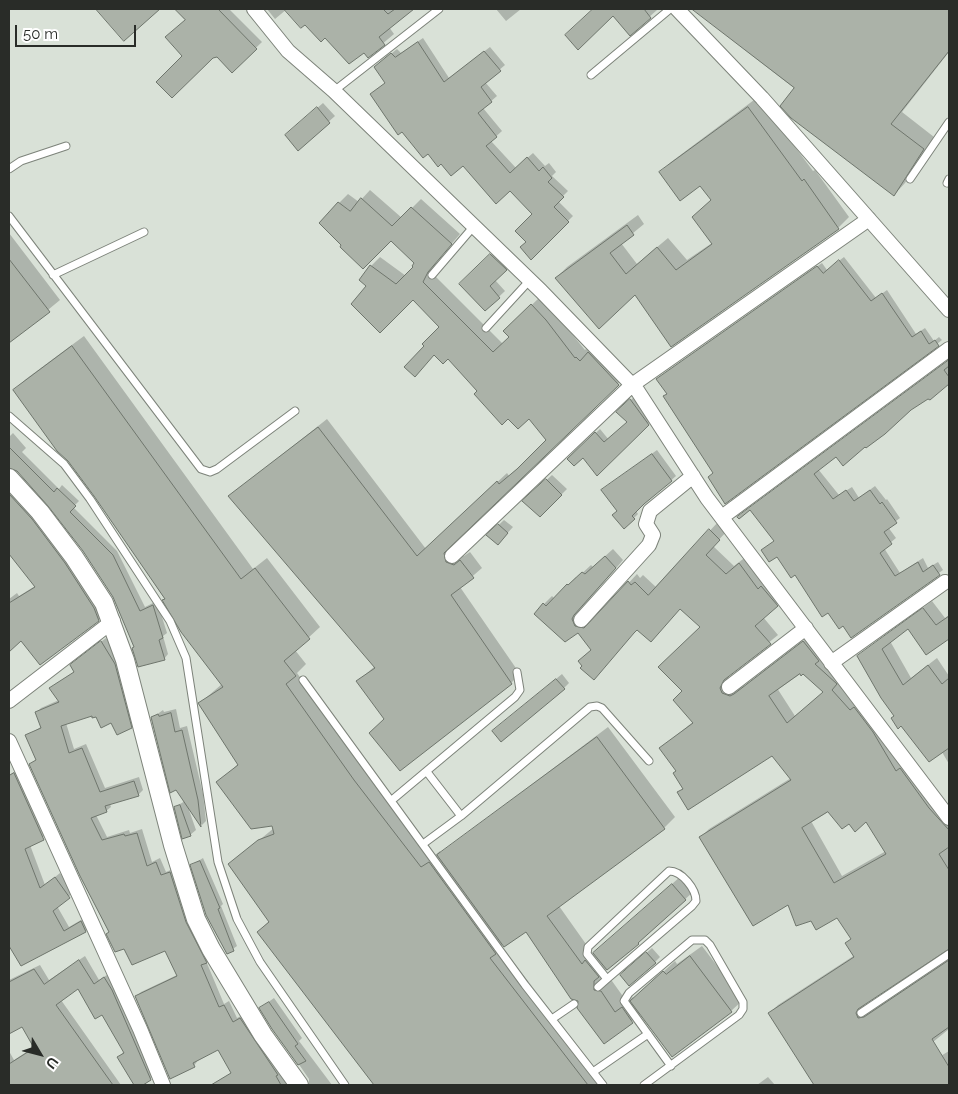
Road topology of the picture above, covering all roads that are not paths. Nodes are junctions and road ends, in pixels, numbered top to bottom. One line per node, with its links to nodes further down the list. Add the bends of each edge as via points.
1 (254, 9): 6 (street, via 288,51)
2 (439, 9): 6 (lane)
3 (670, 9): 5 (lane)
4 (677, 9): 12 (street, via 762,98)
5 (591, 75)
6 (334, 91): 13 (street)
7 (949, 122): 10 (lane)
8 (66, 146): 9 (lane, via 21,161)
9 (9, 169)
10 (910, 180)
11 (9, 216): 15 (lane)
12 (869, 219): 18 (street); 21 (street)
13 (474, 226): 16 (lane); 17 (street)
14 (144, 232): 15 (lane)
15 (53, 275): 22 (lane, via 201,469 210,472 217,469)
16 (432, 275)
17 (530, 280): 19 (lane); 21 (street)
18 (949, 310)
19 (486, 328)
20 (949, 348): 26 (street)
21 (632, 385): 24 (street); 27 (street)
22 (295, 411)
23 (9, 416): 55 (lane, via 64,464 140,573 179,638 186,658 218,862 237,919 260,962)
24 (693, 476): 26 (street); 29 (street, via 650,511 646,524 652,535 649,545)
25 (9, 478): 30 (street, via 74,557)
26 (722, 517): 31 (street)
27 (452, 556)
28 (945, 582): 32 (street)
29 (581, 620)
30 (113, 621): 36 (street); 54 (street, via 196,919 264,1036)
31 (806, 628): 32 (street); 35 (street)
32 (832, 663): 42 (street)
33 (517, 672): 39 (lane, via 520,690 515,697)
34 (303, 680): 40 (lane)
35 (729, 687)
36 (9, 701)
37 (9, 741): 53 (street)
38 (649, 761): 41 (lane, via 602,708 590,708)
39 (427, 772): 40 (lane); 41 (lane)
40 (392, 800): 43 (lane)
41 (461, 816): 43 (lane)
42 (949, 818)
43 (423, 844): 49 (lane)
44 (949, 954): 48 (lane)
45 (607, 979): 45 (lane, via 587,954 588,947 669,871 681,875 696,895 696,901); 46 (lane)
46 (598, 987)
47 (574, 1004): 49 (lane)
48 (861, 1013)
49 (552, 1019): 52 (lane)
50 (648, 1034): 51 (lane); 51 (lane, via 624,1001 626,997 692,940 705,940 743,1002 743,1009); 52 (lane)
51 (671, 1066): 57 (lane)
52 (593, 1072): 56 (lane)
53 (163, 1085)
54 (299, 1085)
55 (345, 1085)
56 (603, 1085)
57 (644, 1085)

